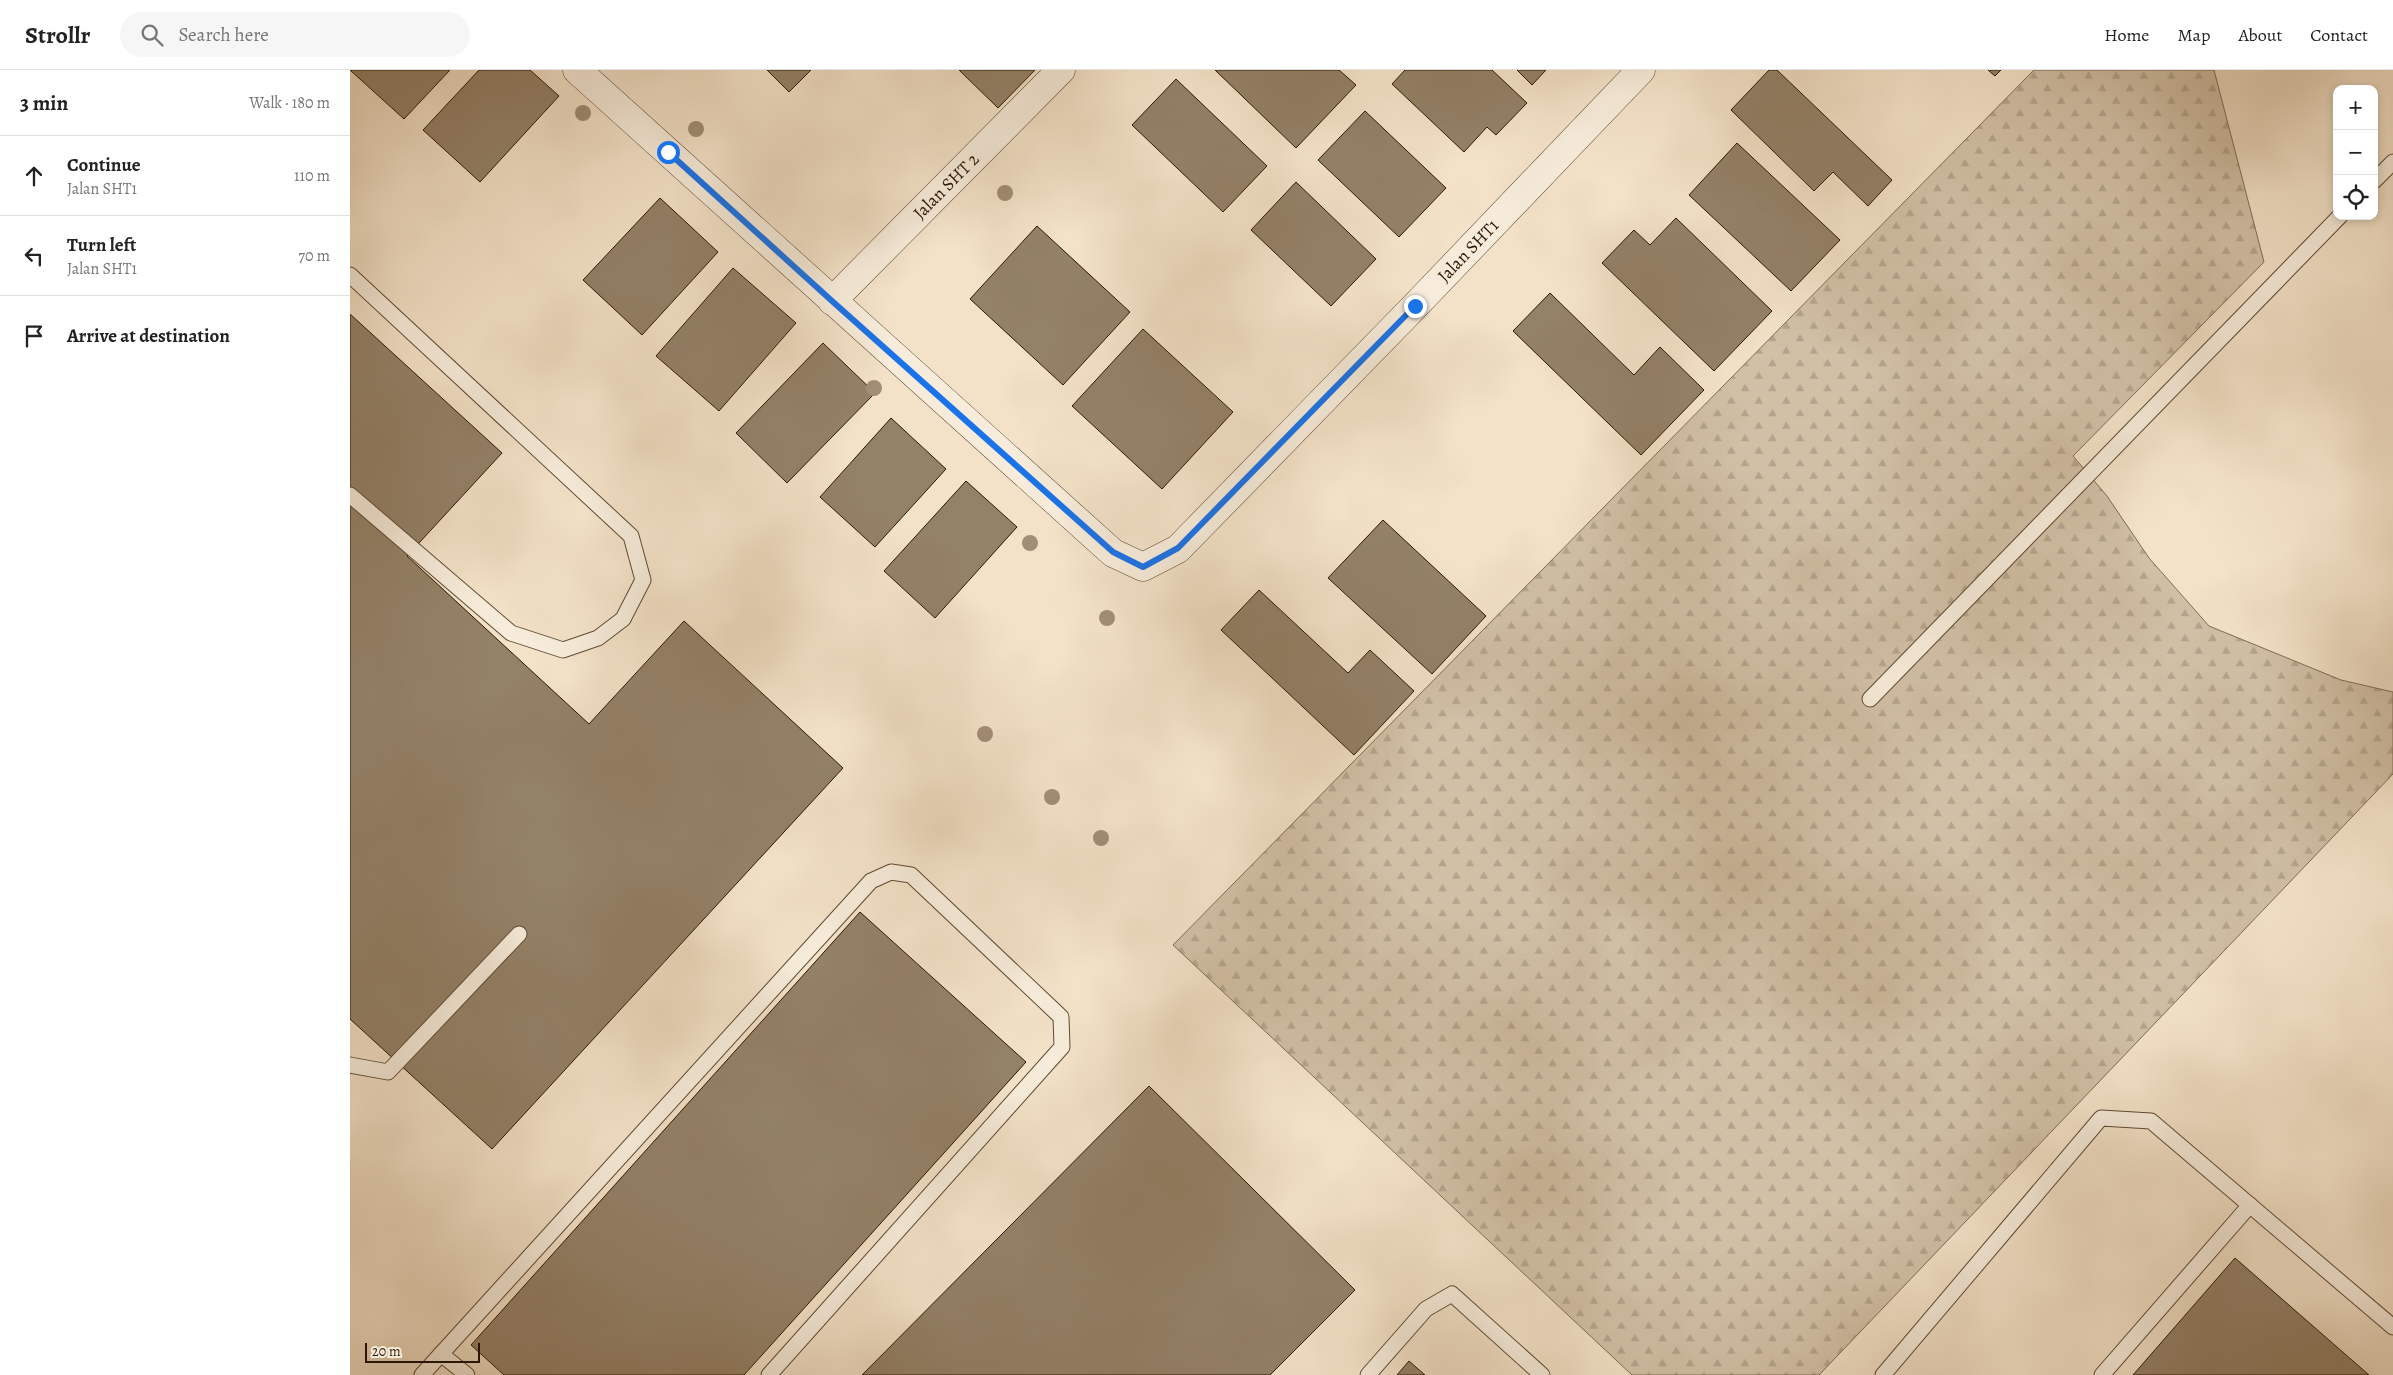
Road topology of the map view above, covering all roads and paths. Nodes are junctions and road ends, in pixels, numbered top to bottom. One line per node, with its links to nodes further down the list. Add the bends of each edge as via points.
1 (577, 70): 8 (street, Jalan SHT1)
2 (1061, 70): 8 (street, Jalan SHT 2)
3 (1641, 70): 8 (street, Jalan SHT1, via 1178,548 1143,567 1113,552)
4 (2393, 162): 5 (lane)
5 (2378, 177)
6 (2336, 220): 10 (lane)
7 (350, 275): 9 (lane, via 631,536 643,580 623,619 598,638 563,650 511,634)
8 (832, 301)
9 (350, 495)
10 (1870, 699)
11 (519, 934): 12 (lane, via 388,1072)
12 (350, 1065)
13 (2250, 1205): 14 (lane); 21 (lane, via 2151,1121 2101,1118); 22 (lane)
14 (2393, 1327)
15 (441, 1354): 16 (lane); 17 (lane); 18 (lane, via 871,881 891,872 911,875 1061,1017 1062,1047)
16 (422, 1375)
17 (467, 1375)
18 (769, 1375)
19 (1368, 1375): 20 (lane, via 1426,1309 1452,1294)
20 (1542, 1375)
21 (1883, 1375)
22 (2102, 1375)

